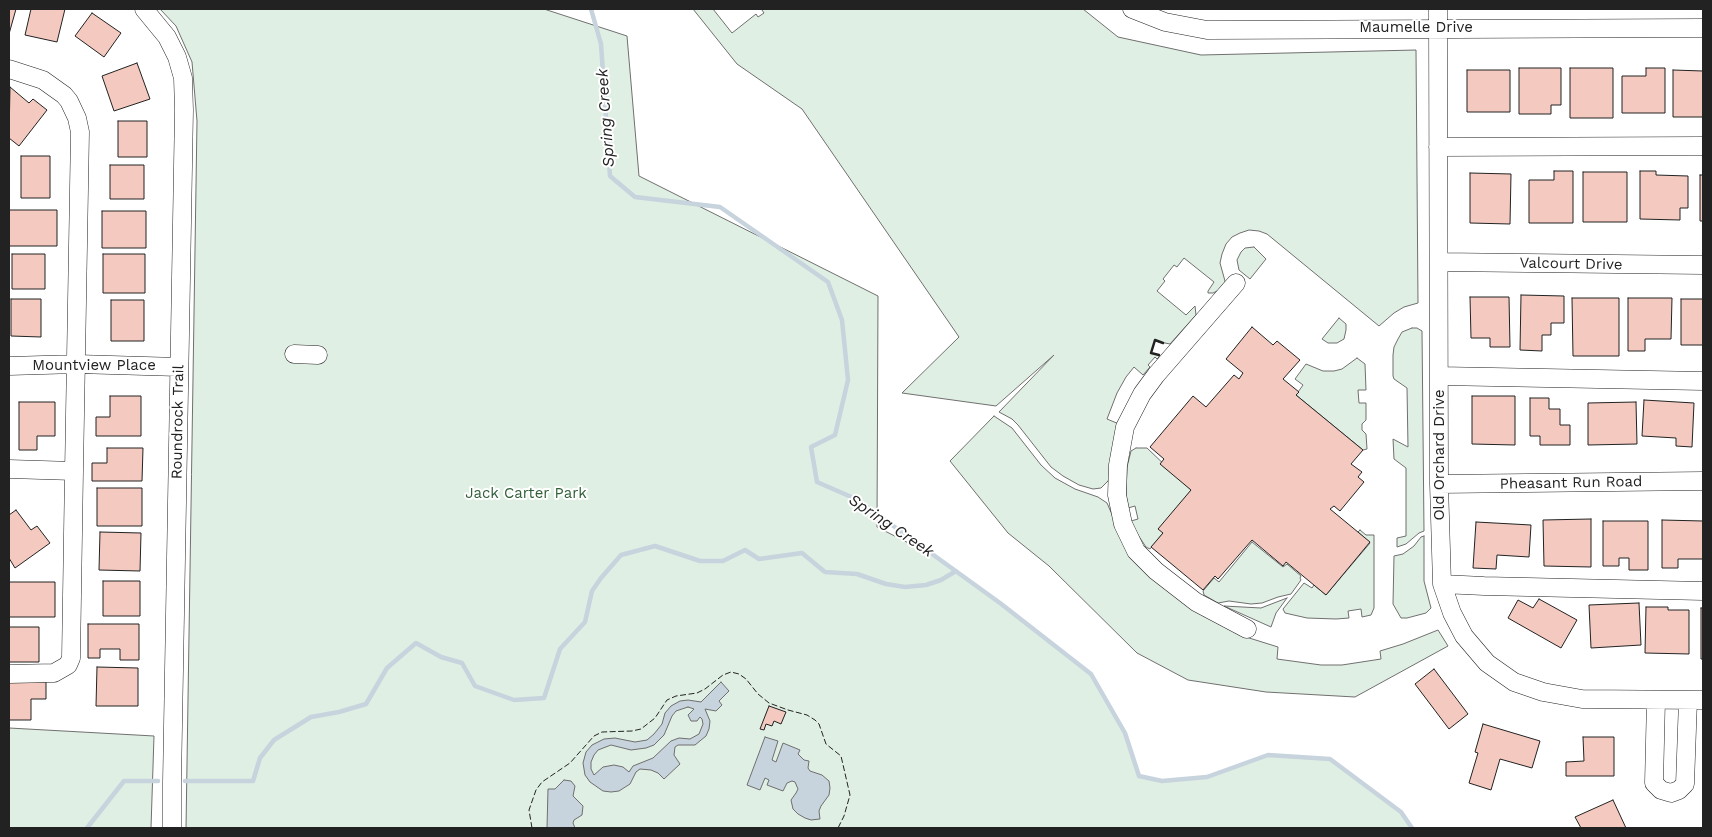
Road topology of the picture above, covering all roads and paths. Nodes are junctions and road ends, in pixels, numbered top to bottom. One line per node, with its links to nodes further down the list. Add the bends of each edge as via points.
1 (144, 9): 16 (street, Roundrock Trail, via 167,37 183,78)
2 (1132, 9): 4 (street, Maumelle Drive, via 1165,22 1207,30)
3 (1438, 9): 4 (street, Old Orchard Drive)
4 (1438, 28): 5 (street, Maumelle Drive); 8 (street, Old Orchard Drive)
5 (1703, 28)
6 (9, 69): 14 (street, via 43,80 58,90 69,101 79,124)
7 (1703, 146): 8 (street)
8 (1438, 147): 9 (street, Old Orchard Drive)
9 (1439, 262): 10 (street, Valcourt Drive); 17 (street, Old Orchard Drive)
10 (1703, 265)
11 (1236, 282): 25 (street, via 1142,394 1125,427 1118,465 1117,495 1123,524 1136,551 1196,602)
12 (294, 354): 13 (street)
13 (318, 355)
14 (77, 364): 15 (street, Mountview Place); 16 (street, Mountview Place); 20 (street)
15 (9, 366)
16 (179, 367): 29 (street, Roundrock Trail)
17 (1440, 376): 18 (street); 22 (street, Old Orchard Drive)
18 (1703, 381)
19 (9, 469): 20 (street)
20 (74, 472): 26 (street, via 71,658 68,665 54,673)
21 (1703, 481): 22 (street, Pheasant Run Road)
22 (1439, 484): 23 (street, Old Orchard Drive)
23 (1442, 584): 24 (street); 27 (street, Old Orchard Drive, via 1464,636 1487,663 1514,682 1582,699)
24 (1703, 591)
25 (1247, 629)
26 (9, 674)
27 (1656, 700): 28 (street, Old Orchard Drive); 28 (street, via 1654,783 1671,793 1685,784)
28 (1695, 700)
29 (172, 828)

